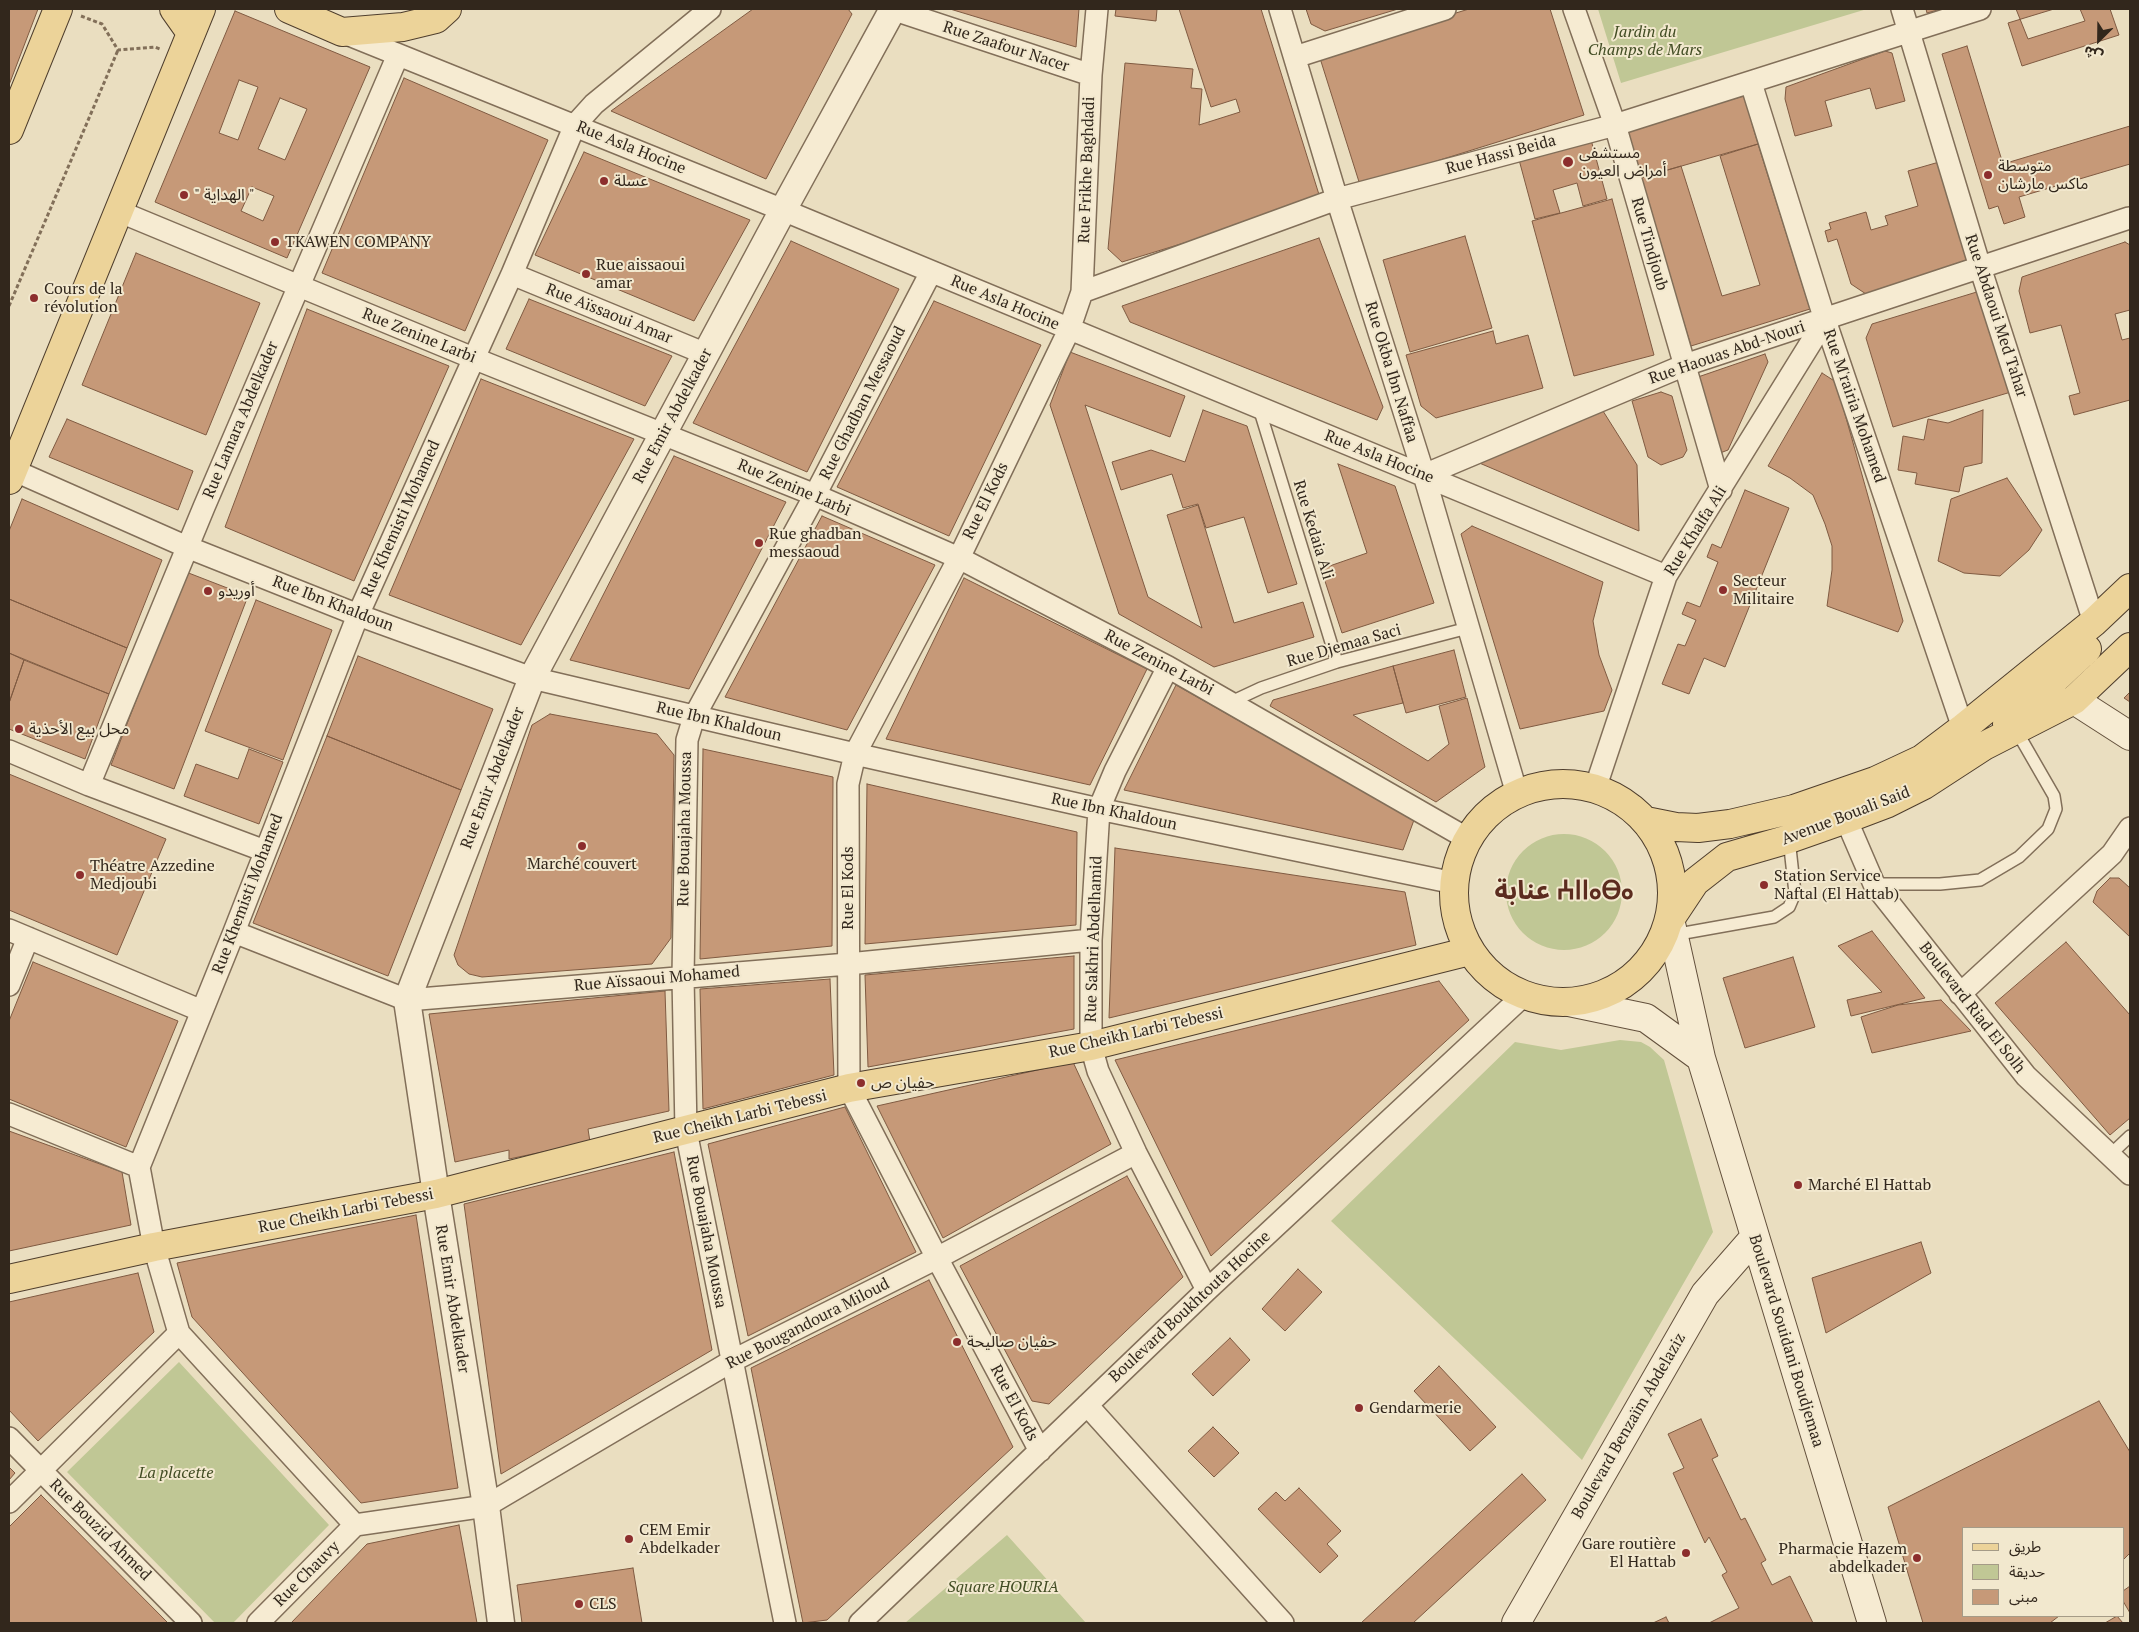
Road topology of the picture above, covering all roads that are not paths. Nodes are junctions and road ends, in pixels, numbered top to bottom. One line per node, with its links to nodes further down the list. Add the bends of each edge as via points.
1 (174, 9): 17 (main road)
2 (201, 9): 17 (main road)
3 (289, 9): 15 (main road, Rue Asla Hocine)
4 (467, 9): 14 (main road, Rue Asla Hocine)
5 (710, 9): 22 (street, Rue Khemisti Mohamed, via 594,104)
6 (893, 9): 20 (street, Rue Zaafour Nacer); 26 (street, Rue Emir Abdelkader)
7 (1098, 9): 20 (street, Rue Frikhe Baghdadi)
8 (1280, 9): 19 (street, Rue Okba Ibn Naffaa)
9 (1445, 9): 19 (street)
10 (1574, 9): 23 (street, Rue Tindjoub)
11 (1902, 9): 16 (street, Rue Abdaoui Med Tahar)
12 (1980, 9): 16 (street, Rue Hassi Beida)
13 (68, 12): 24 (main road)
14 (441, 14): 15 (main road, Rue Asla Hocine, via 403,27)
15 (342, 32): 18 (street, Rue Asla Hocine)
16 (1910, 32): 21 (street, Rue Hassi Beida); 29 (street, Rue Abdaoui Med Tahar)
17 (191, 34): 27 (main road)
18 (398, 55): 22 (street, Rue Asla Hocine); 32 (street, Rue Lamara Abdelkader)
19 (1295, 57): 25 (street, Rue Okba Ibn Naffaa)
20 (1091, 75): 33 (street, Rue Frikhe Baghdadi)
21 (1751, 82): 23 (street, Rue Hassi Beida); 34 (street, Rue M'rairia Mohamed)
22 (575, 125): 26 (street, Rue Asla Hocine); 31 (street, Rue Khemisti Mohamed)
23 (1614, 125): 25 (street, Rue Hassi Beida); 38 (street, Rue Tindjoub)
24 (9, 130)
25 (1337, 199): 33 (street, Rue Hassi Beida); 42 (street, Rue Okba Ibn Naffaa)
26 (783, 210): 30 (street, Rue Asla Hocine); 36 (street, Rue Emir Abdelkader)
27 (118, 211): 32 (street, Rue Zenine Larbi); 41 (main road)
28 (2128, 218): 29 (street, Rue Haouas Abd-Nouri)
29 (1980, 267): 34 (street, Rue Haouas Abd-Nouri); 52 (street, Rue Abdaoui Med Tahar)
30 (931, 272): 35 (street, Rue Asla Hocine); 44 (street, Rue Ghadban Messaoud)
31 (512, 274): 36 (street, Rue Aïssaoui Amar); 37 (street, Rue Khemisti Mohamed)
32 (298, 286): 37 (street, Rue Zenine Larbi); 45 (street, Rue Lamara Abdelkader)
33 (1082, 292): 35 (street, Rue Frikhe Baghdadi)
34 (1825, 320): 38 (street, Rue Haouas Abd-Nouri); 43 (street, Rue Khalfa Ali); 60 (street, Rue M'rairia Mohamed)
35 (1069, 330): 39 (street, Rue Asla Hocine); 46 (street, Rue El Kods)
36 (706, 354): 40 (street, Rue Emir Abdelkader)
37 (473, 358): 40 (street, Rue Zenine Larbi); 50 (street, Rue Khemisti Mohamed)
38 (1685, 365): 42 (street, Rue Haouas Abd-Nouri); 43 (street, Rue Tindjoub)
39 (1259, 408): 42 (street, Rue Asla Hocine); 54 (lane, Rue Kedaia Ali)
40 (664, 434): 44 (street, Rue Zenine Larbi); 56 (street, Rue Emir Abdelkader)
41 (11, 475): 45 (street, Rue Ibn Khaldoun)
42 (1424, 475): 47 (street, Rue Asla Hocine); 51 (street, Rue Okba Ibn Naffaa)
43 (1721, 490): 47 (street, Rue Khalfa Ali)
44 (815, 495): 46 (street, Rue Zenine Larbi); 59 (street, Rue Ghadban Messaoud)
45 (187, 547): 50 (street, Rue Ibn Khaldoun); 66 (street, Rue Lamara Abdelkader)
46 (959, 558): 55 (street, Rue Zenine Larbi); 65 (street, Rue El Kods)
47 (1666, 576): 67 (street, Rue Khalfa Ali)
48 (2130, 588): 52 (main road, Avenue Bouali Said)
49 (2130, 606): 52 (main road, Avenue Bouali Said)
50 (358, 615): 56 (street, Rue Ibn Khaldoun); 75 (street, Rue Khemisti Mohamed)
51 (1468, 628): 54 (lane, Rue Djemaa Saci); 68 (street, Rue Okba Ibn Naffaa)
52 (2094, 632): 60 (main road, Avenue Bouali Said); 63 (main road, Avenue Bouali Said)
53 (2130, 647): 57 (main road, Avenue Bouali Said)
54 (1337, 662): 58 (lane, Rue Djemaa Saci, via 1261,688)
55 (1168, 667): 58 (street, Rue Zenine Larbi); 69 (street, Rue Sakhri Abdelhamid, via 1115,771)
56 (532, 678): 59 (street, Rue Ibn Khaldoun); 88 (street, Rue Emir Abdelkader)
57 (2074, 700): 61 (main road, Avenue Bouali Said); 62 (main road)
58 (1231, 702): 73 (street, Rue Zenine Larbi)
59 (694, 717): 65 (street, Rue Ibn Khaldoun); 84 (street, Rue Bouajaha Moussa, via 687,740)
60 (1963, 728): 71 (main road, Avenue Bouali Said, via 1922,758 1876,781 1794,809 1698,828)
61 (2016, 730): 63 (main road, Avenue Bouali Said); 77 (lane, via 2054,796 2056,809 2048,830 2019,858 1980,880)
62 (2130, 736)
63 (1984, 746): 70 (main road, Avenue Bouali Said, via 1924,785)
64 (9, 751): 66 (street)
65 (855, 754): 69 (street, Rue Ibn Khaldoun); 83 (street, Rue El Kods, via 848,784)
66 (89, 786): 75 (street)
67 (1595, 789): 68 (main road, via 1569,784 1542,786); 71 (main road, via 1623,801)
68 (1516, 794): 73 (main road, via 1488,812)
69 (1099, 810): 76 (street, Rue Ibn Khaldoun); 81 (street, Rue Sakhri Abdelhamid)
70 (1846, 819): 74 (main road, Avenue Bouali Said); 77 (street, Boulevard Riad El Solh)
71 (1646, 821): 78 (main road, via 1664,851 1672,885)
72 (2130, 828): 86 (street, via 2112,854)
73 (1468, 839): 76 (main road, via 1458,861)
74 (1789, 839): 78 (main road, Avenue Bouali Said, via 1727,857 1695,882); 78 (lane, via 1795,893 1789,907 1774,918)
75 (264, 851): 79 (street, Rue Khemisti Mohamed)
76 (1454, 884): 82 (main road, via 1454,907)
77 (1874, 884): 86 (street, Boulevard Riad El Solh)
78 (1671, 927): 89 (main road, via 1633,978 1603,995); 92 (main road, Boulevard Souidani Boudjemaa)
79 (234, 932): 88 (street, Rue Aïssaoui Mohamed); 90 (street, Rue Khemisti Mohamed)
80 (18, 934): 85 (street); 90 (street)
81 (1091, 940): 83 (street, Rue Aïssaoui Mohamed); 91 (street, Rue Sakhri Abdelhamid)
82 (1470, 951): 87 (main road, via 1485,970); 91 (main road, Rue Cheikh Larbi Tebessi)
83 (848, 964): 84 (street, Rue Aïssaoui Mohamed); 93 (street, Rue El Kods)
84 (683, 977): 88 (street, Rue Aïssaoui Mohamed); 95 (street, Rue Bouajaha Moussa)
85 (9, 986)
86 (1960, 994): 98 (street, Boulevard Riad El Solh, via 2026,1076)
87 (1524, 995): 89 (main road, via 1546,1001); 106 (street, Boulevard Boukhtouta Hocine)
88 (407, 1000): 101 (street, Rue Emir Abdelkader)
89 (1569, 1002): 92 (main road, via 1646,1018)
90 (202, 1011): 99 (street, Rue Khemisti Mohamed)
91 (1091, 1046): 93 (main road, Rue Cheikh Larbi Tebessi); 97 (street, Rue Sakhri Abdelhamid, via 1098,1071)
92 (1700, 1058): 102 (main road, Boulevard Souidani Boudjemaa)
93 (849, 1088): 95 (main road, Rue Cheikh Larbi Tebessi); 104 (street, Rue El Kods)
94 (9, 1114): 99 (street)
95 (686, 1131): 101 (main road, Rue Cheikh Larbi Tebessi); 108 (street, Rue Bouajaha Moussa)
96 (2130, 1136): 98 (lane)
97 (1136, 1152): 104 (street, Rue Bougandoura Miloud); 106 (street, Rue Sakhri Abdelhamid)
98 (2110, 1155): 100 (street, Boulevard Riad El Solh)
99 (138, 1167): 103 (street)
100 (2130, 1174)
101 (436, 1194): 103 (main road, Rue Cheikh Larbi Tebessi); 114 (street, Rue Emir Abdelkader)
102 (1754, 1238): 122 (main road, Boulevard Benzaïm Abdelaziz, via 1705,1294); 123 (main road, Boulevard Souidani Boudjemaa)
103 (154, 1247): 105 (main road, Rue Cheikh Larbi Tebessi); 107 (street)
104 (937, 1258): 108 (street, Rue Bougandoura Miloud); 111 (street, Rue El Kods)
105 (9, 1279)
106 (1207, 1290): 109 (street, Boulevard Boukhtouta Hocine)
107 (179, 1333): 112 (street); 115 (street)
108 (732, 1361): 114 (street, Rue Bougandoura Miloud); 119 (street, Rue Bouajaha Moussa)
109 (1087, 1405): 111 (street, Boulevard Boukhtouta Hocine); 121 (street)
110 (9, 1438): 112 (street, Rue Bouzid Ahmed)
111 (1040, 1451): 120 (street, Boulevard Boukhtouta Hocine)
112 (41, 1470): 113 (street); 116 (street, Rue Bouzid Ahmed)
113 (9, 1502)
114 (486, 1506): 115 (street); 118 (street, Rue Emir Abdelkader)
115 (355, 1525): 117 (street, Rue Chauvy)
116 (191, 1623)
117 (258, 1623)
118 (502, 1623)
119 (785, 1623)
120 (860, 1623)
121 (1283, 1623)
122 (1516, 1623)
123 (1872, 1623)

